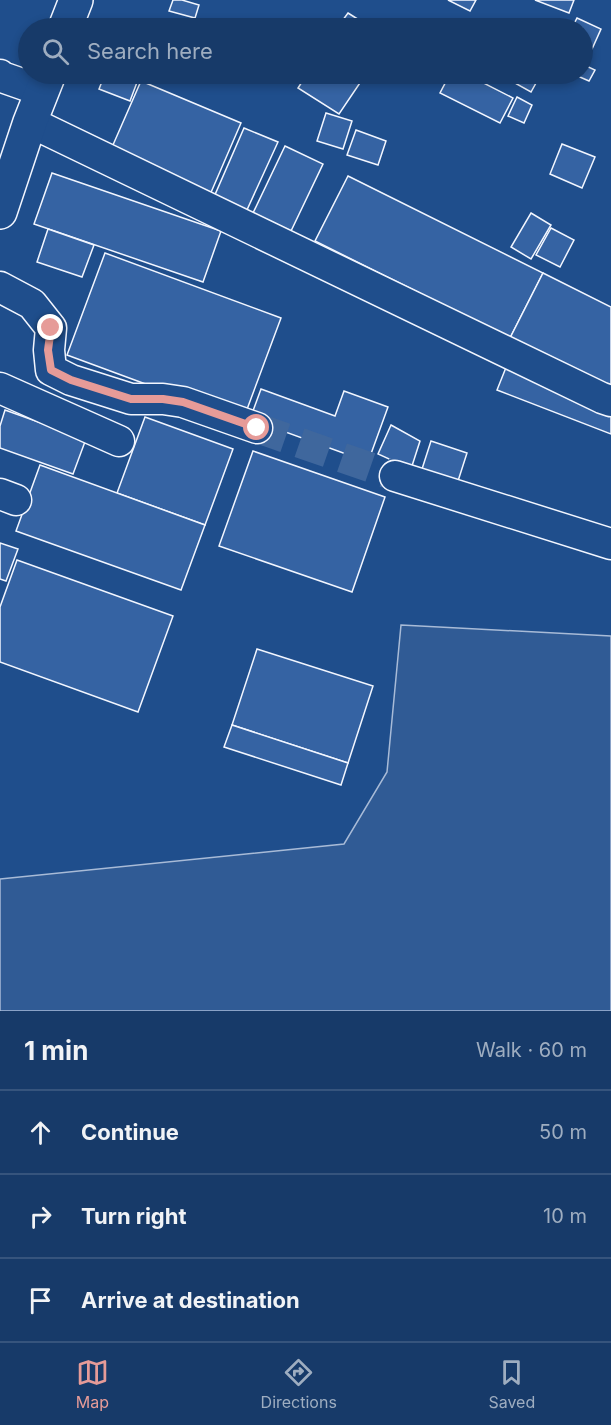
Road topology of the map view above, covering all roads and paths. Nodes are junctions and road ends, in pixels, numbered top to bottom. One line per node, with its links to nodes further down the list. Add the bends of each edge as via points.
1 (76, 0): 2 (main road)
2 (70, 18)
3 (0, 75): 4 (lane)
4 (18, 78)
5 (44, 84): 6 (main road)
6 (30, 122): 7 (main road); 10 (lane)
7 (0, 212)
8 (0, 287): 11 (lane, via 32,304 51,328 51,370 131,399 183,402)
9 (0, 388): 12 (lane)
10 (611, 401)
11 (257, 428)
12 (119, 441)
13 (395, 476): 14 (lane)
14 (611, 544)

